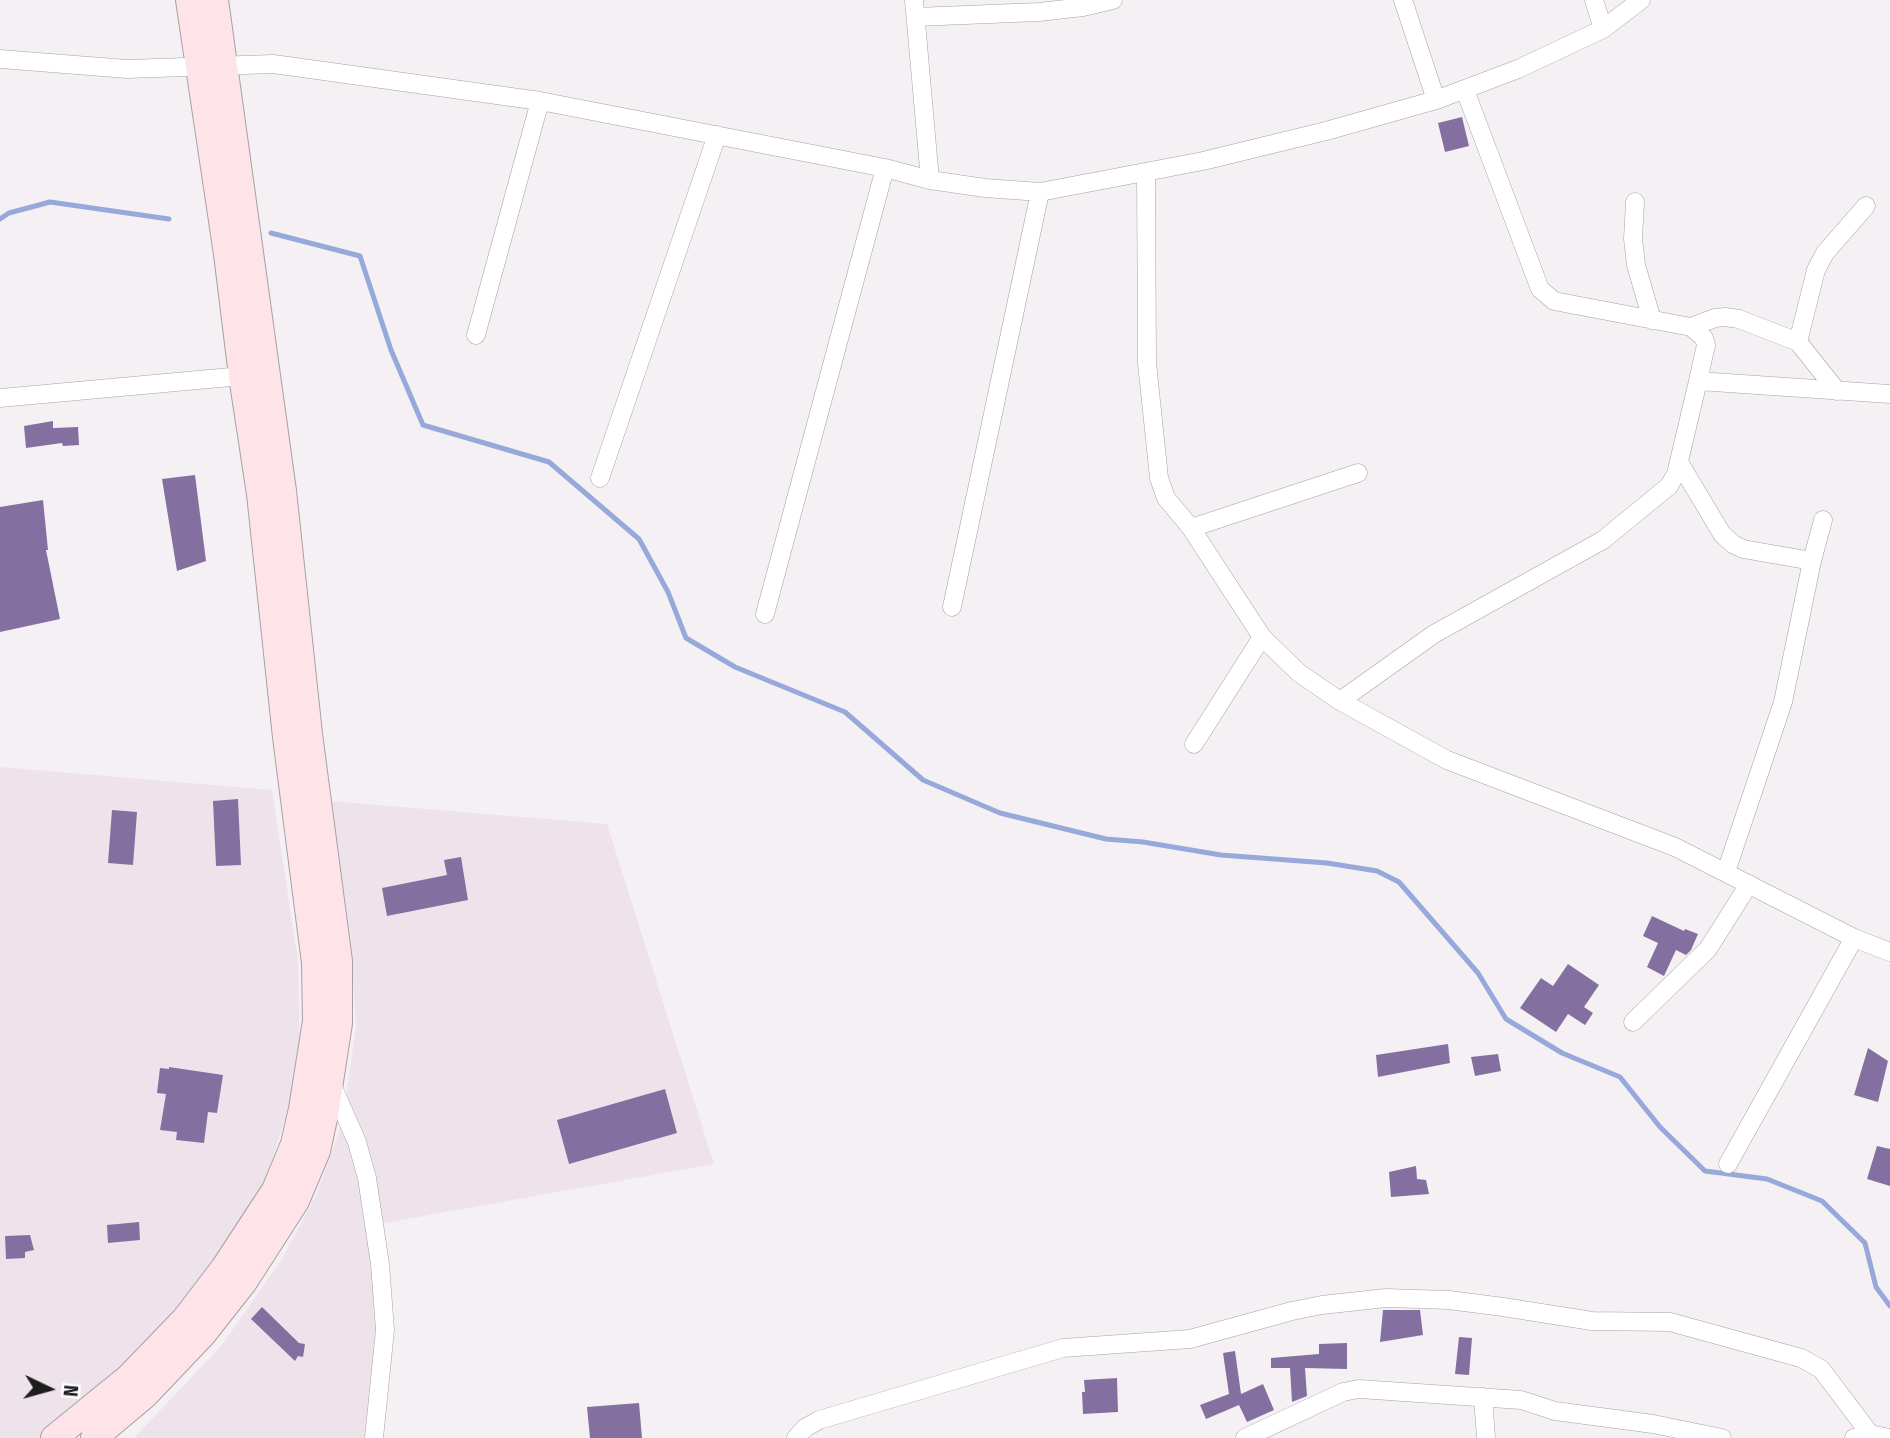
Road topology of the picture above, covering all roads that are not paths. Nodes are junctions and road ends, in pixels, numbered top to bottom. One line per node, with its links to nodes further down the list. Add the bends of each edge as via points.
1 (189, 0): 11 (street)
2 (215, 0): 10 (street)
3 (1113, 0): 7 (street, via 1039,12)
4 (1403, 0): 13 (street)
5 (1594, 0): 8 (street)
6 (1641, 0): 8 (street)
7 (915, 9): 18 (street)
8 (1603, 29): 12 (street)
9 (0, 59): 11 (street, via 153,70)
10 (223, 65): 11 (street); 14 (street, via 274,64); 48 (street, via 283,491 339,961 339,1023)
11 (197, 66): 26 (street)
12 (1465, 90): 13 (street); 22 (street, via 1540,289 1554,301)
13 (1436, 100): 17 (street, via 1326,131)
14 (540, 101): 15 (street); 24 (street)
15 (718, 135): 16 (street); 33 (street)
16 (884, 168): 18 (street); 38 (street)
17 (1146, 172): 19 (street); 35 (street, via 1147,363 1158,478 1166,498)
18 (930, 180): 19 (street)
19 (1040, 192): 37 (street)
20 (1635, 202): 22 (street, via 1636,265)
21 (1866, 206): 25 (street, via 1816,270)
22 (1652, 320): 23 (street)
23 (1691, 327): 25 (street, via 1725,317); 27 (street, via 1706,345)
24 (476, 335)
25 (1798, 342): 28 (street)
26 (242, 376): 30 (street); 47 (street, via 315,962)
27 (1698, 381): 28 (street); 31 (street)
28 (1837, 391): 29 (street)
29 (1890, 394)
30 (0, 398)
31 (1679, 462): 36 (street, via 1722,534 1733,544); 40 (street, via 1669,486 1603,540 1434,634)
32 (1358, 473): 35 (street)
33 (600, 478)
34 (1823, 520): 36 (street)
35 (1191, 528): 39 (street)
36 (1812, 561): 42 (street, via 1783,702)
37 (952, 607)
38 (765, 614)
39 (1262, 637): 40 (street, via 1299,673); 41 (street)
40 (1339, 701): 42 (street, via 1447,760)
41 (1194, 744)
42 (1726, 872): 43 (street)
43 (1749, 884): 44 (street); 46 (street, via 1708,949)
44 (1854, 938): 45 (street); 49 (street)
45 (1890, 953)
46 (1633, 1023)
47 (313, 1045): 48 (street); 52 (street, via 294,1144 275,1190 232,1257 185,1319 129,1377)
48 (330, 1080): 53 (street, via 317,1151 296,1202 203,1334 145,1395); 54 (street, via 367,1178 380,1264 385,1330)
49 (1728, 1164)
50 (1483, 1397): 56 (street, via 1359,1389 1343,1392); 57 (street); 58 (street)
51 (1862, 1436): 55 (street, via 1821,1369 1801,1358 1670,1322 1592,1321 1476,1303 1386,1298 1292,1311 1189,1339 1063,1348 819,1420); 59 (street)
52 (54, 1438)
53 (94, 1438)
54 (374, 1438)
55 (796, 1438)
56 (1245, 1438)
57 (1486, 1438)
58 (1722, 1438)
59 (1889, 1438)

